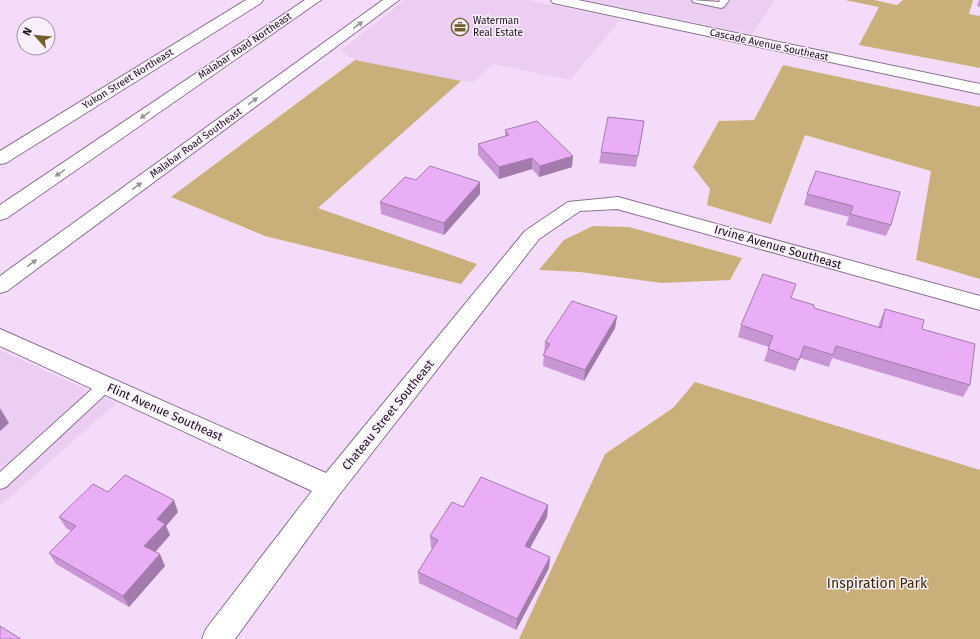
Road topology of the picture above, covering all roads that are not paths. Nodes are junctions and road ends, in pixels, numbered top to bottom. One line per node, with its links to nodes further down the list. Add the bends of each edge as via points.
1 (256, 0): 8 (street, Yukon Street Northeast)
2 (314, 0): 10 (street, Malabar Road Northeast, one-way to 10)
3 (392, 0): 11 (street, Malabar Road Southeast, one-way to 3)
4 (560, 0): 7 (street, Cascade Avenue Southeast)
5 (696, 0): 6 (lane, via 721,5)
6 (725, 0)
7 (980, 89)
8 (0, 159)
9 (575, 206): 12 (street, Irvine Avenue Southeast, via 618,203); 16 (street, Chateau Street Southeast, via 532,235)
10 (0, 214)
11 (0, 286)
12 (980, 303)
13 (0, 337): 14 (street, Flint Avenue Southeast)
14 (106, 385): 15 (lane); 16 (street, Flint Avenue Southeast)
15 (0, 482)
16 (330, 487): 17 (street, Chateau Street Southeast)
17 (217, 639)

